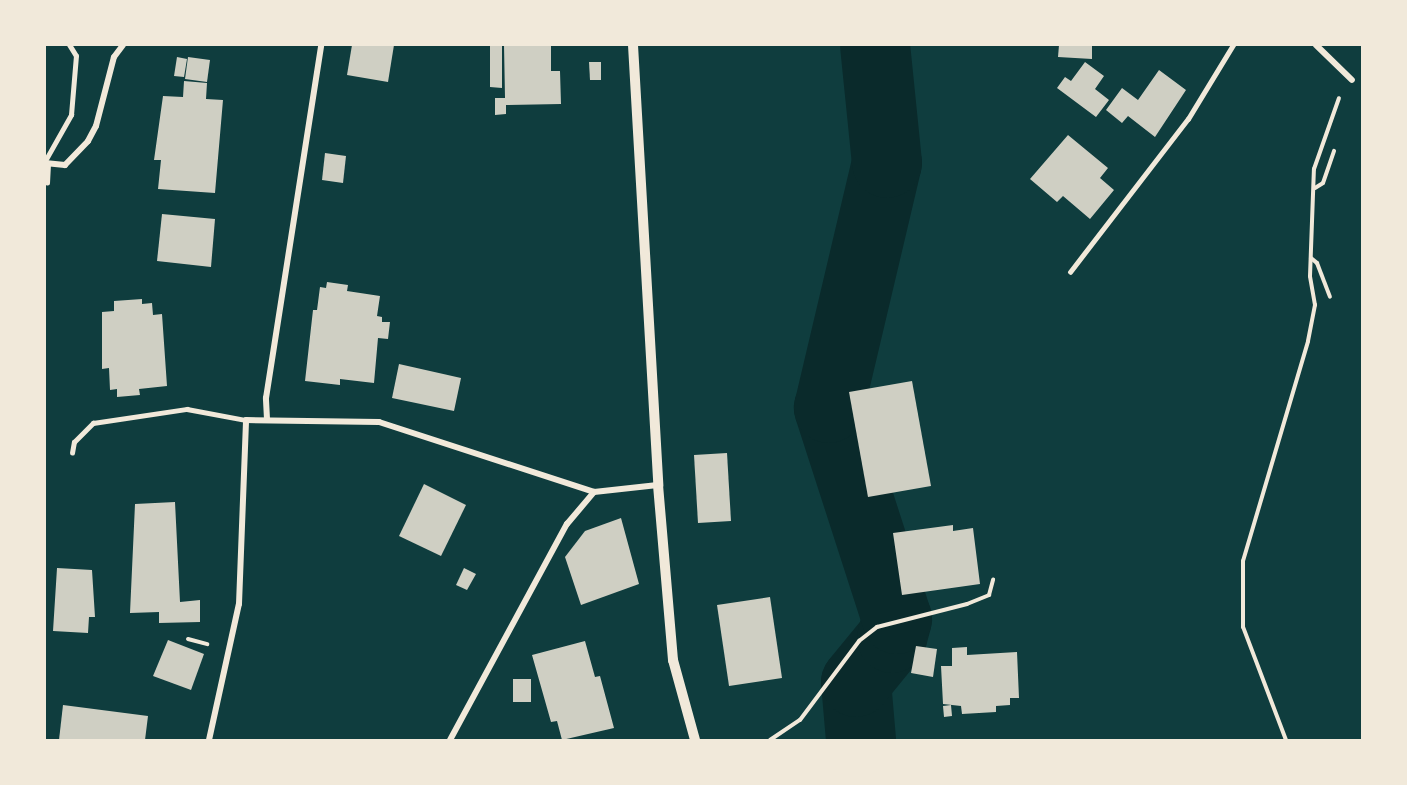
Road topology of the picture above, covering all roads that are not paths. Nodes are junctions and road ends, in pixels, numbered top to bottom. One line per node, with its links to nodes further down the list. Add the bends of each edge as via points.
1 (69, 45): 8 (lane, via 75,56 71,115)
2 (123, 45): 8 (street, via 114,57 96,126 88,141 65,165)
3 (321, 45): 11 (street, via 266,398)
4 (633, 45): 14 (street)
5 (1233, 45): 10 (lane, via 1188,119)
6 (1316, 45): 7 (street)
7 (1352, 80)
8 (46, 163): 9 (lane)
9 (47, 183)
10 (1070, 272)
11 (267, 418): 12 (street); 15 (street, via 379,422)
12 (246, 420): 13 (lane, via 187,409 93,423 74,442); 16 (street, via 239,604)
13 (72, 453)
14 (658, 486): 15 (street); 18 (street, via 673,660)
15 (594, 492): 17 (street, via 567,524)
16 (208, 740)
17 (450, 740)
18 (695, 740)

